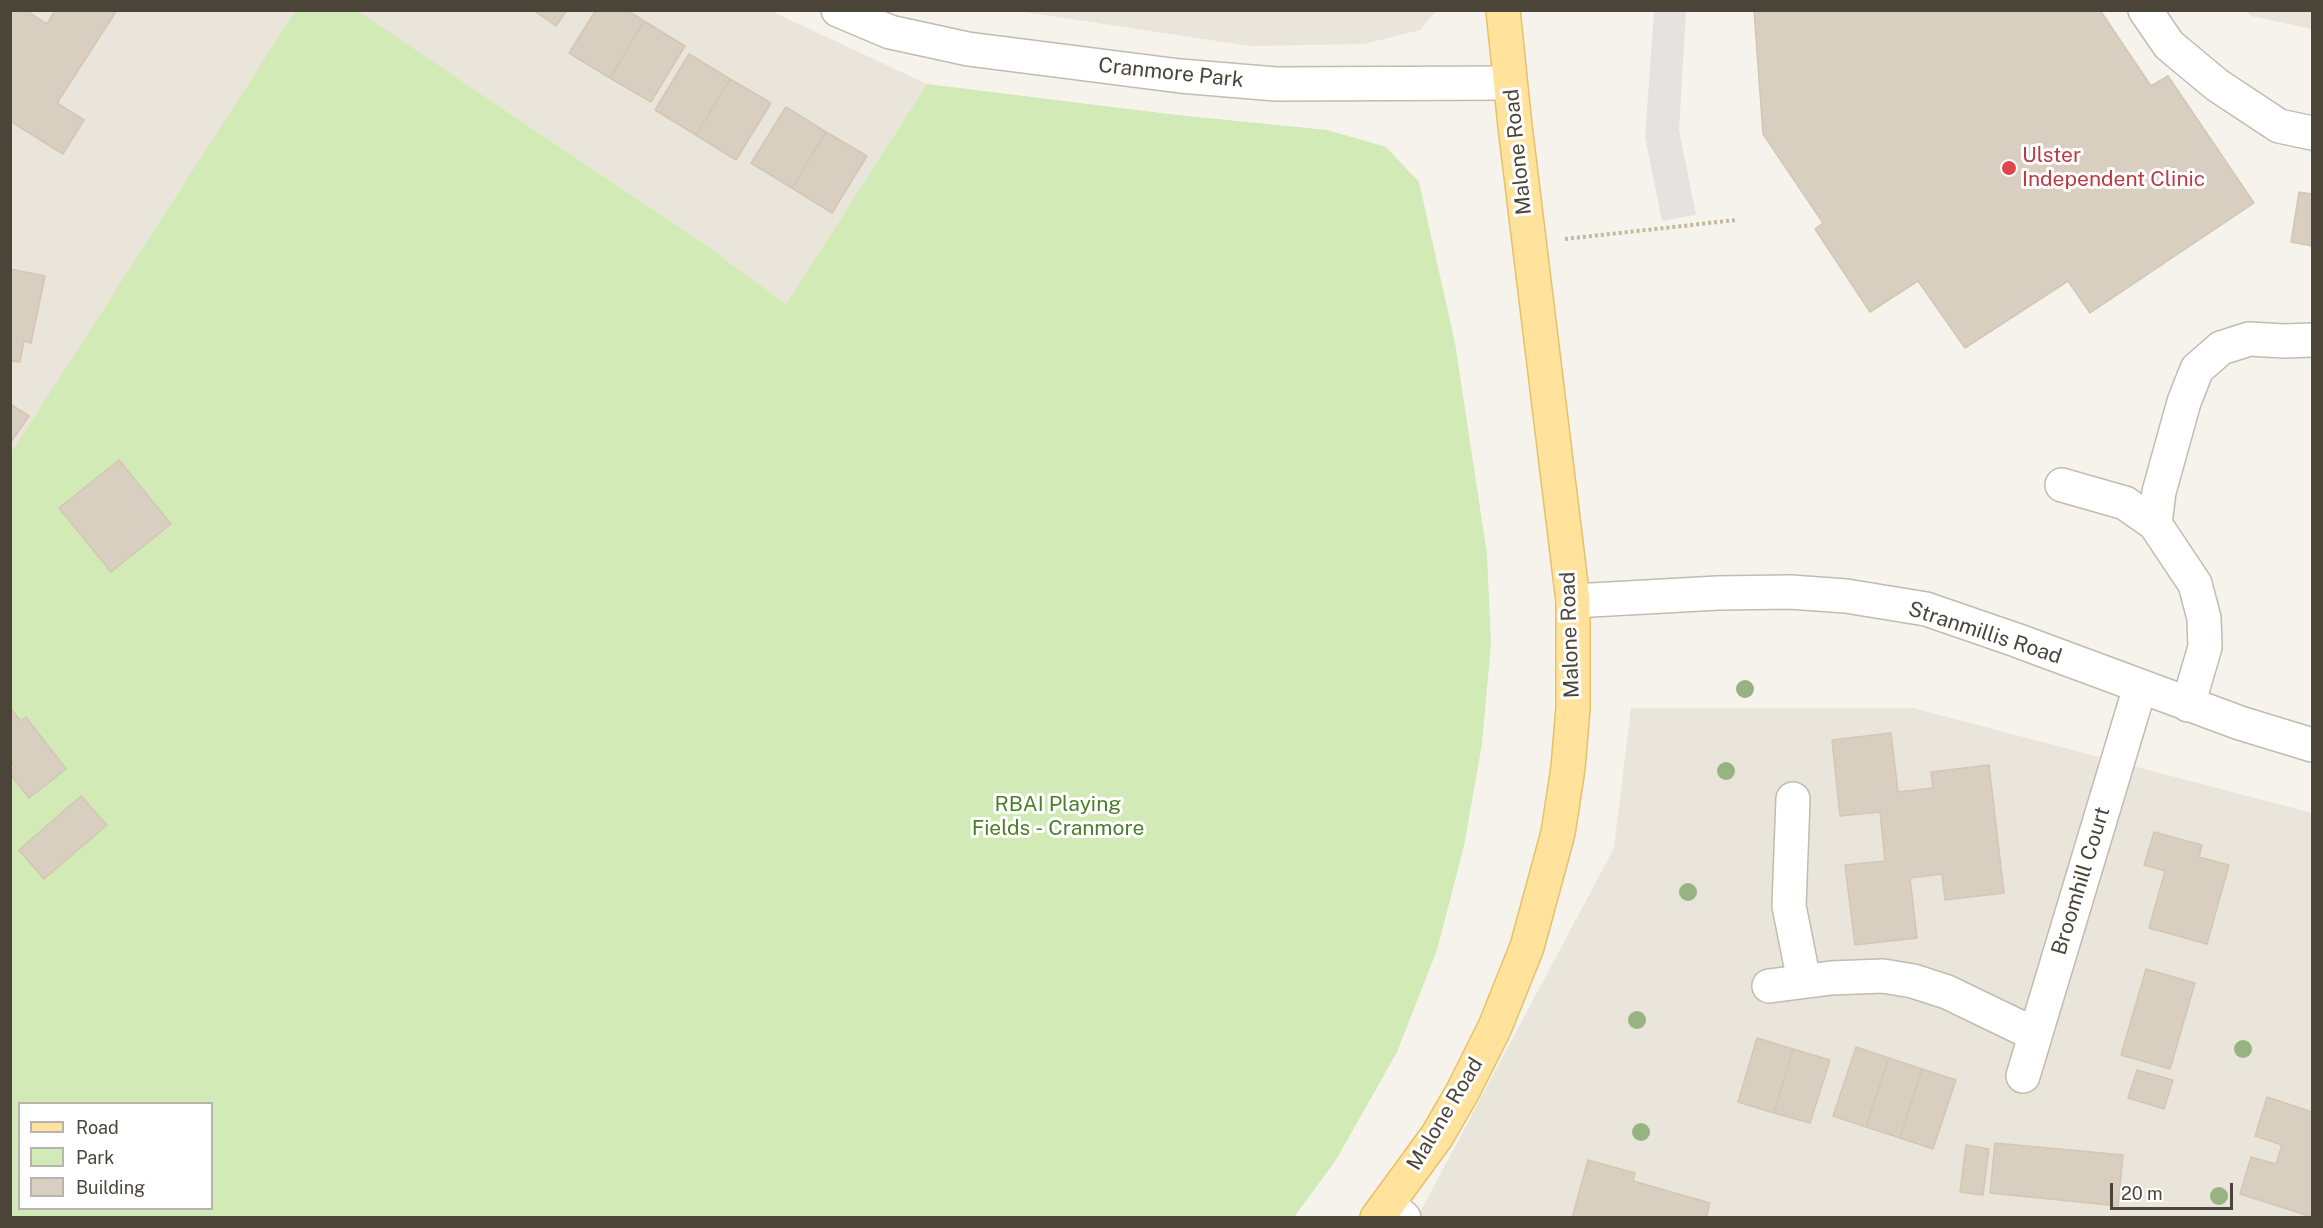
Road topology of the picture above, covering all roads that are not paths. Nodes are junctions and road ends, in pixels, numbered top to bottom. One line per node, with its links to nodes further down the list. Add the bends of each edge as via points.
1 (838, 10): 4 (street, Cranmore Park, via 890,32 968,48 1180,76 1276,84)
2 (1503, 10): 4 (main road, Malone Road)
3 (2145, 10): 5 (street, via 2169,45 2217,85 2279,126)
4 (1510, 83): 9 (main road, Malone Road)
5 (2313, 133)
6 (2313, 340): 8 (street, via 2249,339 2221,348 2197,369 2184,402)
7 (2062, 485): 8 (street, via 2125,503)
8 (2155, 524): 11 (street, via 2195,584 2204,618 2205,647)
9 (1573, 601): 10 (street, Stranmillis Road, via 1741,592 1846,596 1926,609); 18 (main road, Malone Road, via 1573,708 1568,768 1558,833 1527,947 1463,1091)
10 (2140, 687): 11 (street, Stranmillis Road); 16 (street, Broomhill Court)
11 (2188, 705): 12 (street, Stranmillis Road)
12 (2313, 745)
13 (1794, 799): 14 (street, via 1789,906)
14 (1804, 981): 15 (street); 16 (street, via 1883,976 1913,981 1947,992)
15 (1769, 986)
16 (2034, 1034): 17 (street, Broomhill Court)
17 (2023, 1076)
18 (1390, 1213)

